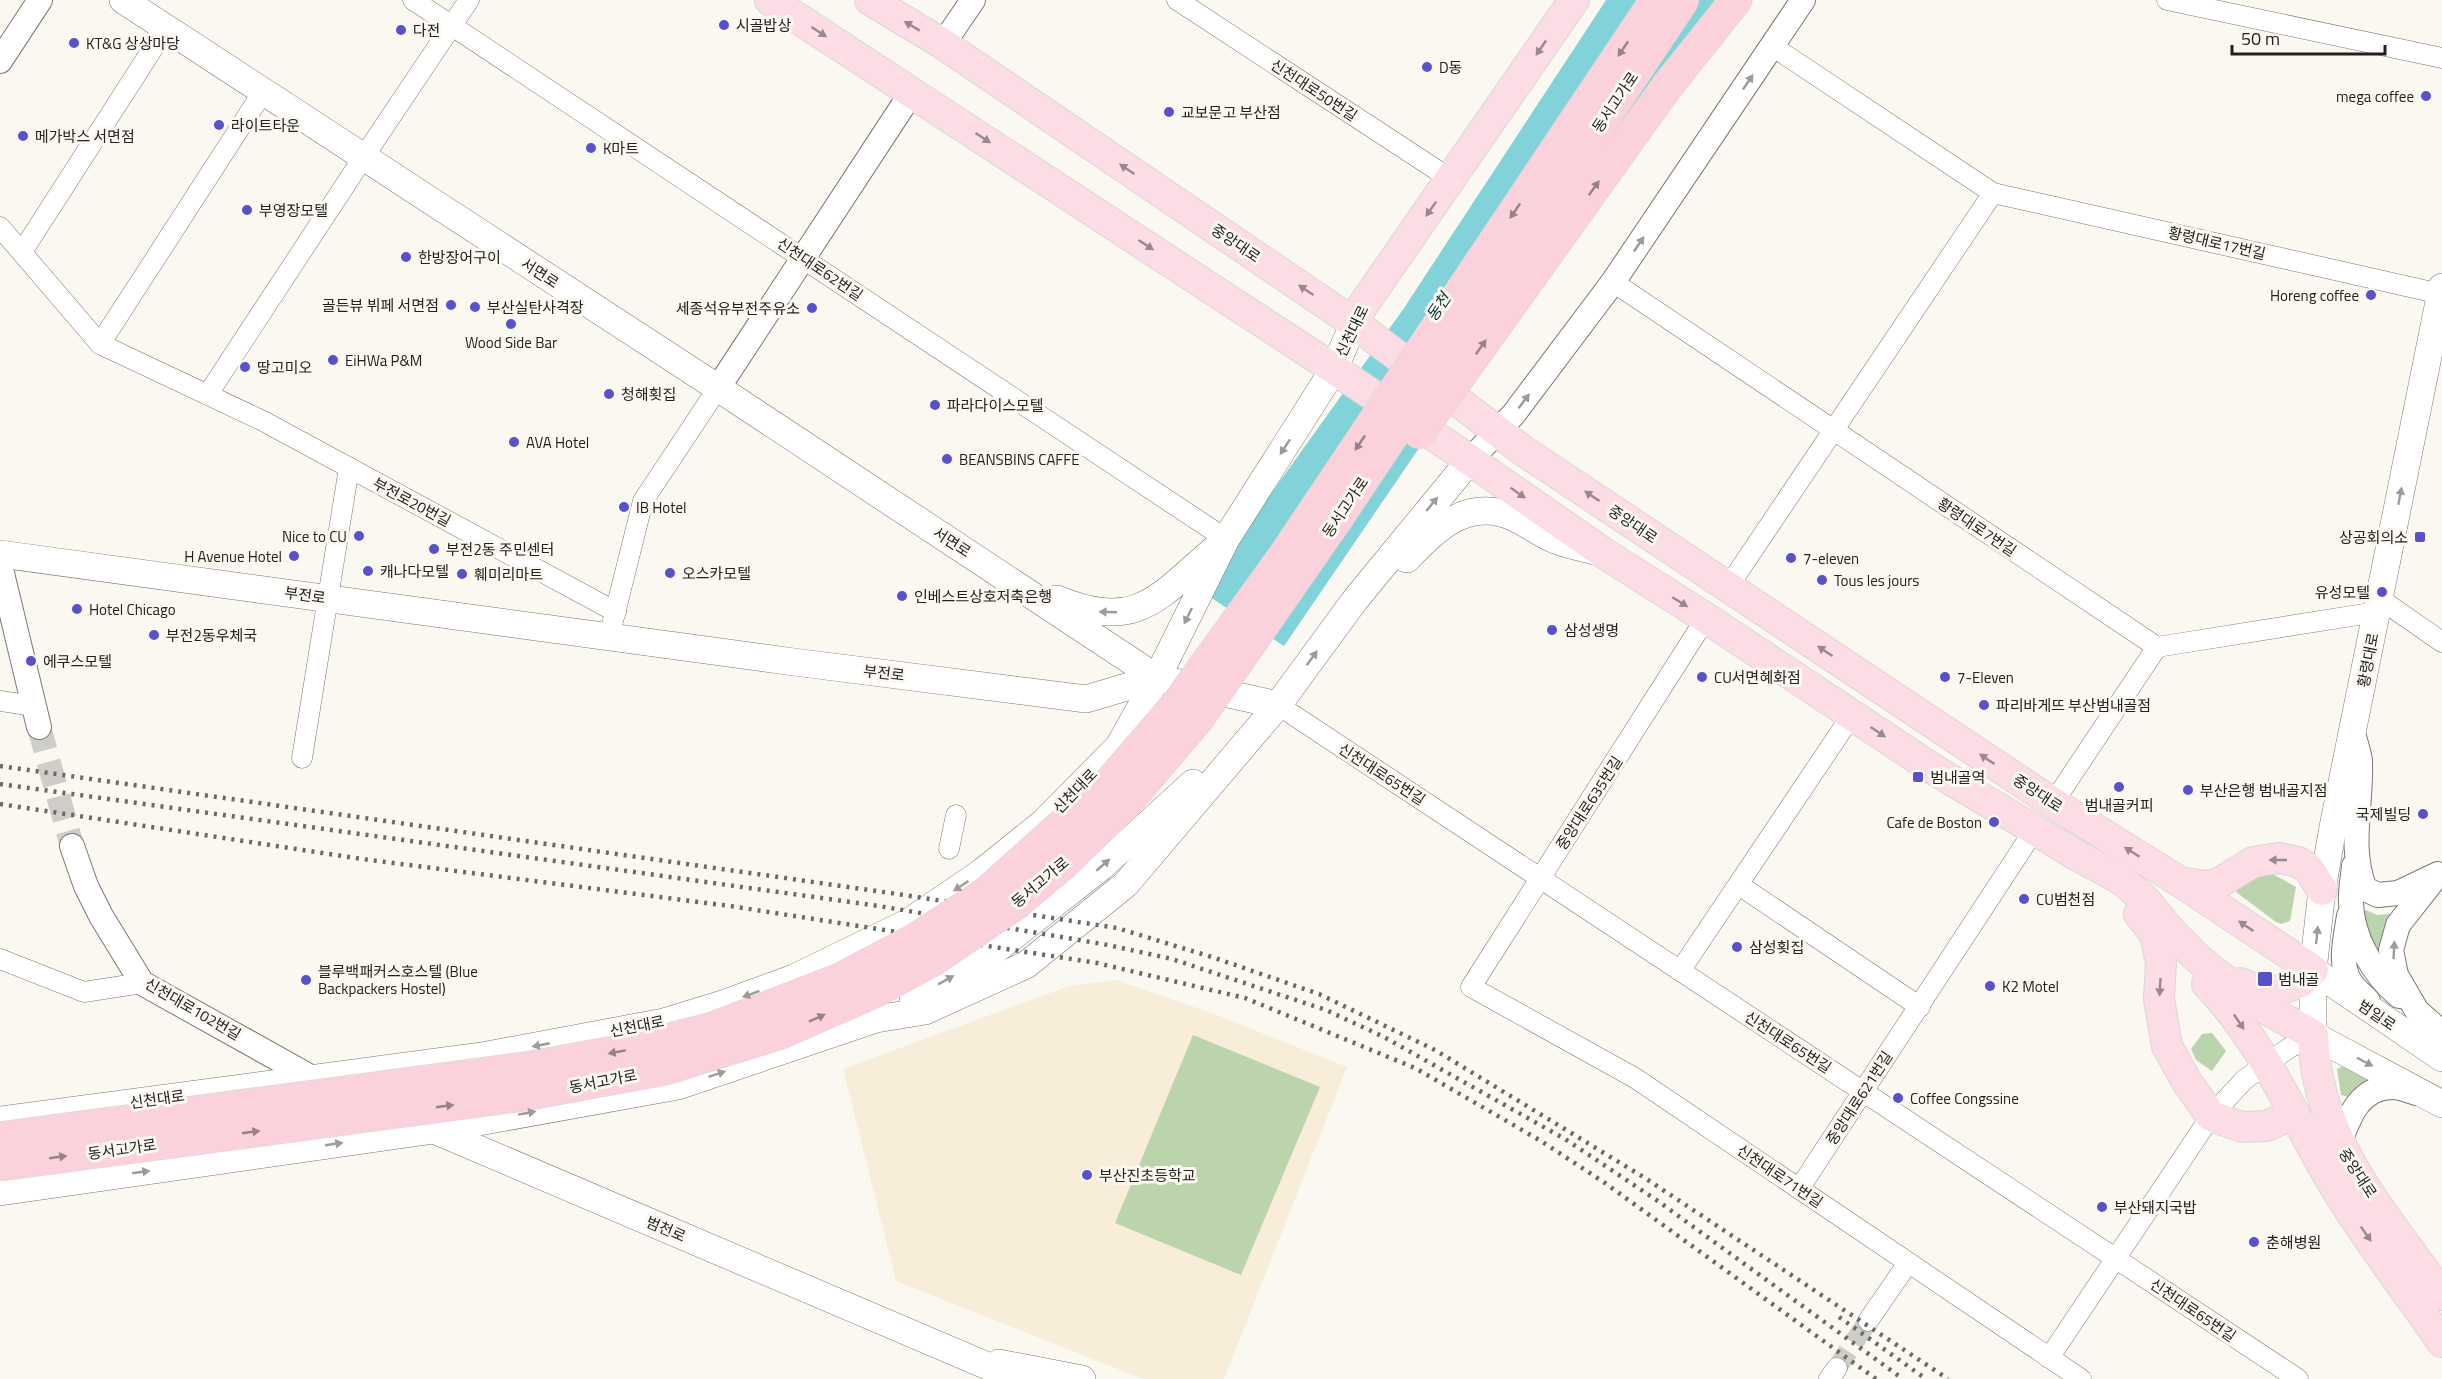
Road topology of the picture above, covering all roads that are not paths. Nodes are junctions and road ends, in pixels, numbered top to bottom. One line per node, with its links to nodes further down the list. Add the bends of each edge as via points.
1 (40, 0): 22 (street)
2 (123, 0): 18 (main road, 서면로)
3 (413, 0): 17 (street, 신천대로62번길)
4 (469, 0): 17 (street)
5 (770, 0): 24 (main road, 중앙대로, one-way to 24)
6 (870, 0): 19 (main road, 중앙대로, one-way to 6)
7 (973, 0): 19 (street)
8 (1177, 0): 26 (street, 신천대로50번길)
9 (1574, 0): 26 (main road, 신천대로, one-way to 26)
10 (1630, 0): 63 (highway, bridge)
11 (1683, 0): 16 (highway, 동서고가로, bridge)
12 (1692, 0): 16 (highway, bridge)
13 (1736, 0): 42 (highway, one-way to 13, bridge, via 1400,461 1668,85)
14 (1803, 0): 20 (street)
15 (2167, 0): 21 (street)
16 (1661, 13): 42 (highway, 동서고가로, bridge); 63 (highway, 동서고가로, one-way to 63, bridge, via 1286,553 1178,703)
17 (452, 26): 25 (street); 30 (street, 신천대로62번길)
18 (166, 28): 23 (main road, 서면로); 29 (street)
19 (943, 44): 33 (main road, 중앙대로, one-way to 19)
20 (1772, 46): 27 (street, 황령대로17번길); 31 (street, one-way to 20)
21 (2442, 58)
22 (0, 60)
23 (263, 92): 25 (main road, 서면로); 34 (street)
24 (912, 92): 30 (street); 35 (main road, 중앙대로, one-way to 35)
25 (363, 158): 36 (main road, 서면로); 37 (street)
26 (1452, 180): 33 (main road, 신천대로, one-way to 33)
27 (1993, 193): 32 (street, 황령대로17번길); 38 (street)
28 (0, 227): 29 (street, 부전로20번길)
29 (22, 252): 34 (street, 부전로20번길)
30 (802, 258): 36 (street); 43 (street, 신천대로62번길)
31 (1613, 282): 38 (street, 황령대로7번길); 39 (street, one-way to 31)
32 (2442, 292): 51 (main road, 황령대로, one-way to 32)
33 (1354, 323): 35 (main road, 신천대로); 39 (main road, 중앙대로, bridge)
34 (100, 344): 37 (street, 부전로20번길)
35 (1334, 369): 40 (main road, 중앙대로, bridge); 43 (main road, 신천대로, one-way to 43)
36 (718, 388): 47 (main road, 서면로); 53 (street, via 643,501)
37 (208, 394): 41 (street, 부전로20번길)
38 (1832, 430): 48 (street); 55 (street, 황령대로7번길)
39 (1498, 432): 40 (street); 48 (main road, 중앙대로, one-way to 39)
40 (1470, 460): 45 (main road, 중앙대로, one-way to 45); 50 (main road, one-way to 40)
41 (350, 468): 49 (street); 53 (street, 부전로20번길)
42 (1336, 520): 100 (highway, 동서고가로, one-way to 42, bridge, via 524,1095 665,1069 781,1034 874,992 933,960 1014,905 1126,802 1197,720)
43 (1226, 539): 47 (main road, 서면로, one-way to 47, via 1171,586 1129,612 1085,610); 56 (main road, 신천대로, one-way to 56)
44 (0, 554): 49 (main road, 부전로)
45 (1605, 554): 50 (main road, via 1555,540 1512,516 1482,510 1458,515 1430,536 1384,583); 52 (main road, 중앙대로, one-way to 52)
46 (0, 565): 60 (street)
47 (1006, 578): 56 (main road, 서면로)
48 (1728, 586): 64 (main road, 중앙대로, one-way to 48)
49 (328, 599): 53 (main road, 부전로); 62 (street)
50 (1355, 600): 58 (main road, one-way to 50)
51 (2378, 606): 54 (street); 55 (street); 61 (main road, 황령대로)
52 (1706, 618): 59 (main road, 중앙대로); 72 (street, 중앙대로635번길)
53 (613, 624): 56 (main road, 부전로, via 1086,699)
54 (2442, 642)
55 (2157, 647): 64 (street)
56 (1157, 678): 58 (main road); 91 (main road, 신천대로, one-way to 91, via 1119,746 1043,823 982,872 909,922 794,978 664,1022 482,1056)
57 (0, 701): 60 (street)
58 (1278, 705): 72 (street, 신천대로65번길); 97 (main road, one-way to 58, via 678,1086 876,1019 983,960 1065,896)
59 (1852, 715): 66 (main road, 중앙대로, one-way to 66, via 1933,769); 74 (street)
60 (37, 716)
61 (2353, 734): 69 (street, via 2360,759); 75 (main road, 황령대로)
62 (302, 758)
63 (1110, 782): 98 (highway, 동서고가로, one-way to 98, bridge, via 986,893 914,940 838,980 713,1028 630,1049 531,1066)
64 (2053, 803): 73 (main road, 중앙대로, one-way to 64)
65 (956, 815): 68 (street)
66 (2035, 829): 70 (main road, 중앙대로); 84 (street, 중앙대로621번길)
67 (72, 846): 82 (street, 신천대로102번길, via 101,916)
68 (949, 849)
69 (2356, 851): 71 (street, via 2365,888 2378,895 2398,893); 76 (street)
70 (2078, 856): 77 (main road, 중앙대로, via 2129,902); 81 (main road, 중앙대로, via 2122,880)
71 (2440, 873): 85 (street, one-way to 71, via 2396,975 2391,950 2398,926)
72 (1540, 879): 80 (street, 신천대로65번길); 83 (street, 중앙대로635번길)
73 (2182, 884): 75 (main road, one-way to 73, via 2309,869 2279,858 2253,862 2213,885); 79 (main road, 중앙대로, one-way to 73)
74 (1739, 885): 80 (street); 84 (street)
75 (2322, 890): 79 (main road, 황령대로, one-way to 75)
76 (2350, 902): 85 (street, via 2355,932 2372,964 2391,989); 86 (street, via 2345,971)
77 (2155, 934): 90 (main road, 중앙대로, one-way to 90, via 2179,962 2232,1010); 95 (main road, one-way to 95, via 2167,1046)
78 (0, 959): 82 (street, via 84,992)
79 (2313, 970): 81 (main road, 중앙대로, via 2301,982 2268,994); 86 (main road, 범일로); 88 (main road, 황령대로)
80 (1680, 971): 92 (street, 신천대로65번길)
81 (2212, 971): 88 (main road, 중앙대로, via 2252,1001)
82 (142, 983): 91 (street, 신천대로102번길)
83 (1471, 987): 101 (street, 신천대로71번길, via 1635,1078)
84 (1920, 1007): 92 (street, 중앙대로621번길)
85 (2417, 1011): 87 (street)
86 (2383, 1019): 89 (main road, 범일로)
87 (2442, 1033)
88 (2313, 1035): 90 (street); 93 (main road, one-way to 93); 99 (main road, 중앙대로, via 2319,1087)
89 (2442, 1058)
90 (2267, 1062): 94 (main road, 중앙대로); 95 (street, via 2244,1080)
91 (314, 1079): 96 (main road, 신천대로); 97 (main road, 범천로)
92 (1863, 1092): 101 (street, 중앙대로621번길); 103 (street, 신천대로65번길)
93 (2437, 1101): 99 (street, via 2394,1087 2372,1093 2356,1105)
94 (2294, 1114): 95 (main road, via 2266,1126 2242,1127); 107 (main road, 중앙대로, one-way to 107, via 2334,1186)
95 (2211, 1116): 103 (street)
96 (0, 1120)
97 (434, 1130): 102 (main road, one-way to 97); 108 (main road, 범천로)
98 (0, 1138)
99 (2339, 1144): 105 (main road, 중앙대로)
100 (0, 1165)
101 (1799, 1189): 104 (street, 신천대로71번길)
102 (0, 1192)
103 (2117, 1259): 109 (street); 114 (street, 신천대로65번길)
104 (1908, 1263): 106 (street); 109 (street, 신천대로71번길)
105 (2442, 1295)
106 (1868, 1321)
107 (2442, 1342)
108 (965, 1357): 110 (main road); 111 (main road, 범천로); 112 (main road)
109 (2049, 1358): 113 (street, 신천대로71번길)
110 (1000, 1379)
111 (1018, 1379)
112 (1082, 1379)
113 (2081, 1379)
114 (2298, 1379)

